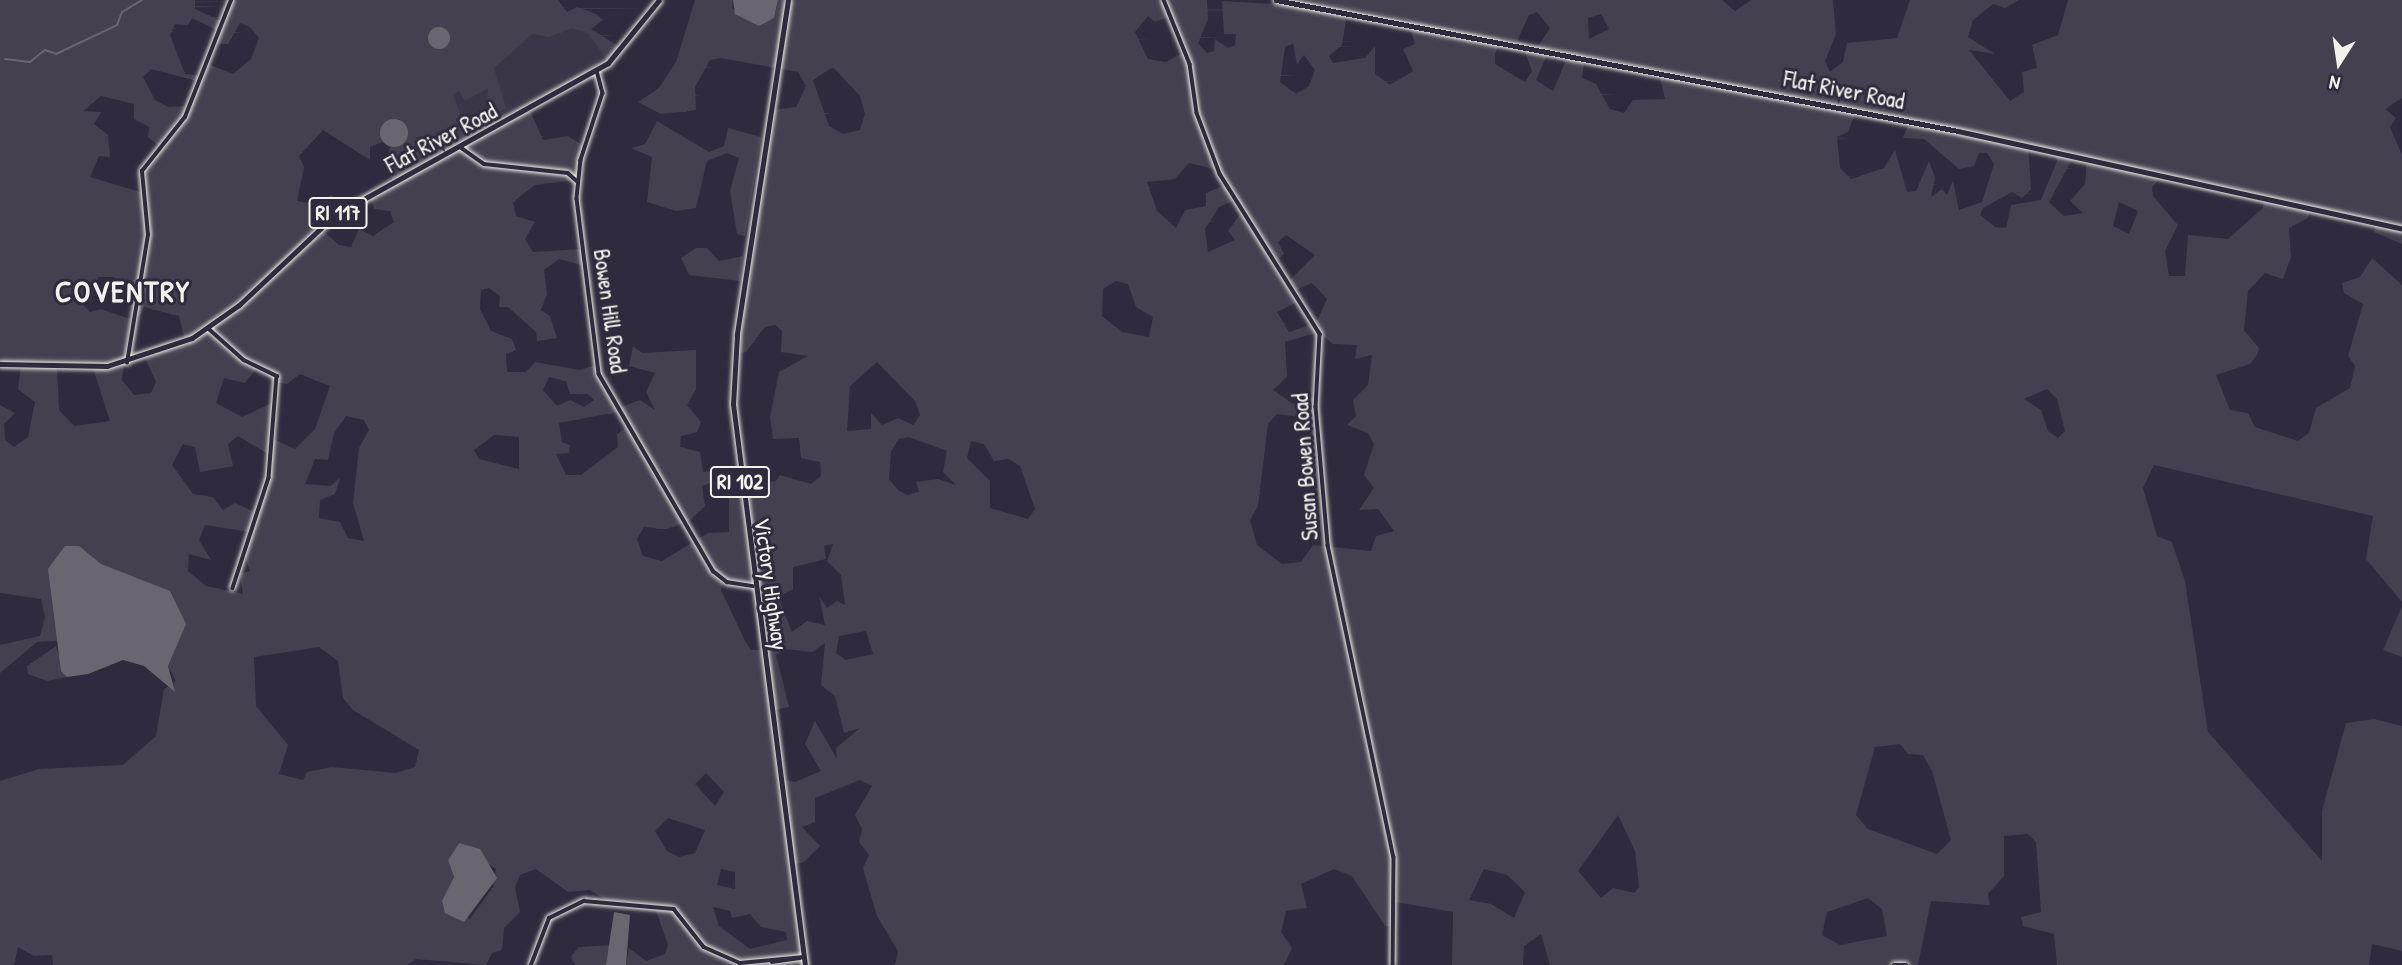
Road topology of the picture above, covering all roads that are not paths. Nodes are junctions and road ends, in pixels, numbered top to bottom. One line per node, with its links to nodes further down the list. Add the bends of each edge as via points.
1 (231, 0): 11 (street, via 188,110 142,171 148,235)
2 (659, 0): 6 (main road, Flat River Road / RI 117, via 628,45)
3 (788, 0): 13 (main road, Victory Highway / RI 102, via 734,357 734,437)
4 (1164, 0): 18 (street, Susan Bowen Road, via 1190,64 1197,113 1220,174 1320,334 1316,407 1328,545 1394,857)
5 (1276, 0): 9 (main road, Flat River Road, via 1950,129)
6 (597, 71): 7 (main road, Flat River Road / RI 117); 8 (street, Bowen Hill Road, via 603,93)
7 (460, 147): 8 (street, via 484,164 568,173); 10 (main road, Flat River Road / RI 117, via 316,227 246,300)
8 (577, 181): 13 (street, Bowen Hill Road, via 601,383 719,577)
9 (2402, 229)
10 (208, 328): 11 (main road, Flat River Road / RI 117); 14 (street, via 244,360 277,376 269,478)
11 (127, 363): 12 (main road, Flat River Road / RI 117, via 66,369)
12 (0, 364)
13 (753, 586): 15 (main road, Victory Highway / RI 102)
14 (233, 588)
15 (802, 958): 16 (street, via 740,963 704,947 674,909 584,901 549,918); 17 (main road, Victory Highway / RI 102)
16 (531, 965)
17 (805, 965)
18 (1393, 965)
19 (1895, 965): 20 (street)
20 (1906, 965)

